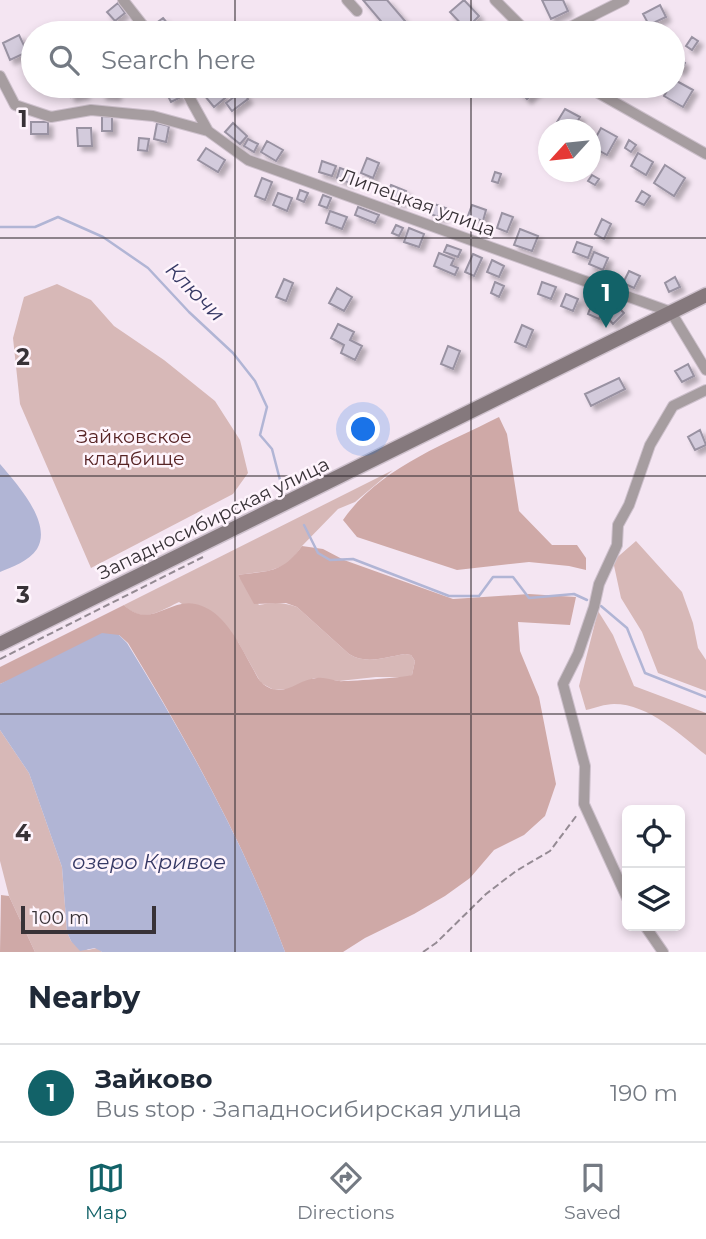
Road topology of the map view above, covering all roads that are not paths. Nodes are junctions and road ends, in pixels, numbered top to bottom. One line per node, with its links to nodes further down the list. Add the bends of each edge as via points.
1 (123, 0): 6 (street)
2 (347, 0): 5 (street)
3 (495, 0): 7 (street)
4 (624, 0): 8 (street)
5 (357, 11)
6 (140, 21)
7 (516, 21)
8 (582, 21)
9 (0, 76): 12 (street, via 15,105 51,117 91,110 153,116)
10 (190, 98): 12 (street, Липецкая улица)
11 (607, 98): 13 (street)
12 (208, 131): 15 (street, Липецкая улица, via 248,160)
13 (706, 154)
14 (706, 295): 15 (main road, Западносибирская улица)
15 (671, 312): 16 (street); 18 (main road, Западносибирская улица)
16 (706, 370)
17 (706, 390): 19 (street, via 673,406 650,445 618,525 617,545 599,584 578,654 563,684 585,766 584,804)
18 (0, 644)
19 (622, 887)
20 (648, 931): 21 (street)
21 (663, 952)

